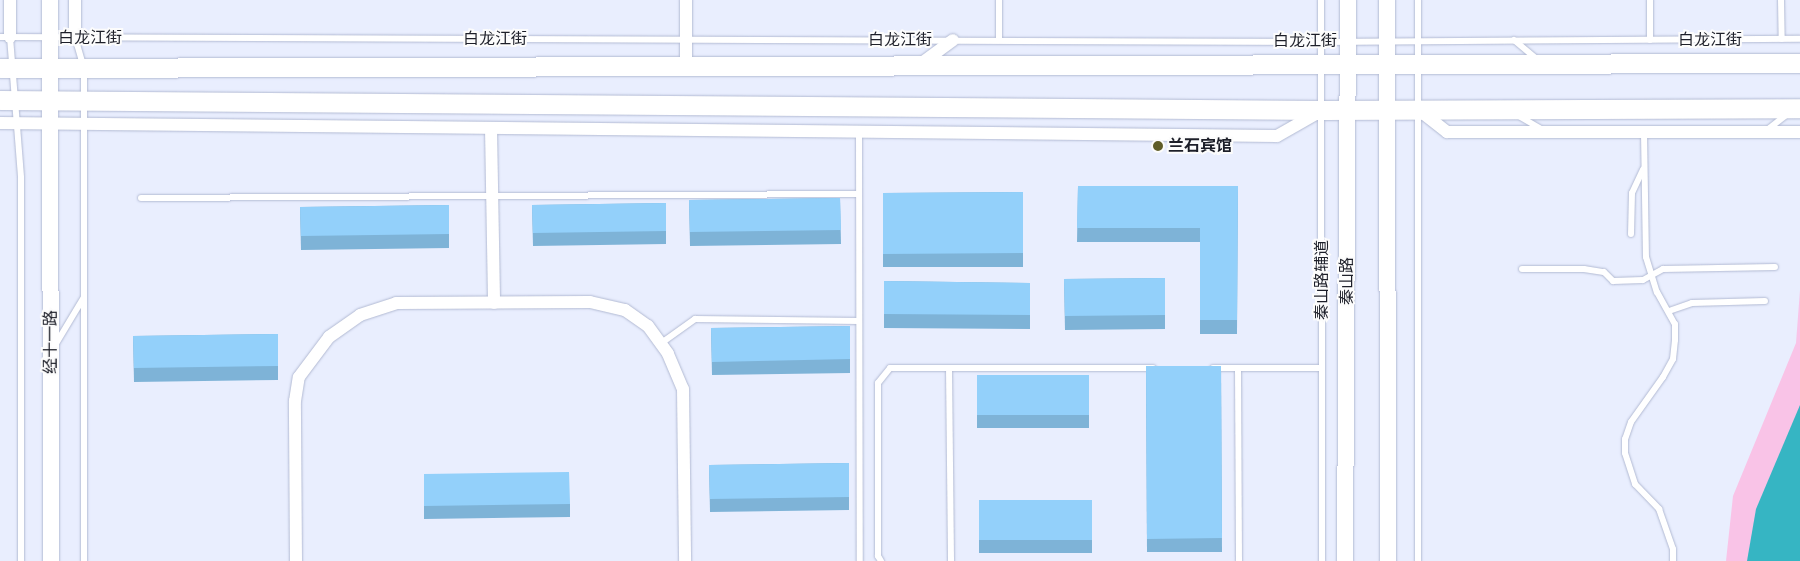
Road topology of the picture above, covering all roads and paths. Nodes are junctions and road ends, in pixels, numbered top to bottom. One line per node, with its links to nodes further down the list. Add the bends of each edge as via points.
1 (10, 0): 12 (street)
2 (50, 0): 13 (street, 经十一路)
3 (74, 0): 14 (street)
4 (686, 0): 15 (street)
5 (998, 0): 19 (lane)
6 (1321, 0): 25 (lane, 秦山路辅道)
7 (1348, 0): 20 (street, 秦山路)
8 (1387, 0): 21 (street)
9 (1418, 0): 22 (lane)
10 (1650, 0): 24 (lane)
11 (1781, 0): 16 (lane)
12 (5, 37): 13 (lane, 白龙江街); 34 (lane)
13 (50, 38): 14 (lane, 白龙江街); 35 (street, 经十一路)
14 (74, 38): 15 (lane, 白龙江街); 36 (lane)
15 (686, 39): 18 (lane, 白龙江街); 33 (street)
16 (1782, 39): 17 (lane, 白龙江街); 24 (lane, 白龙江街)
17 (1800, 39)
18 (953, 40): 19 (lane, 白龙江街); 32 (street)
19 (999, 40): 25 (lane, 白龙江街)
20 (1348, 40): 21 (lane, 白龙江街); 25 (lane, 白龙江街); 29 (street, 秦山路)
21 (1387, 40): 22 (lane, 白龙江街); 30 (street)
22 (1418, 40): 23 (lane, 白龙江街); 31 (lane)
23 (1514, 40): 24 (lane, 白龙江街); 27 (lane)
24 (1650, 40)
25 (1321, 42): 28 (lane, 秦山路辅道)
26 (1800, 63): 27 (main road, 白龙江街)
27 (1544, 64): 31 (main road, 白龙江街)
28 (1323, 65): 29 (main road, 白龙江街); 32 (main road, 白龙江街); 42 (lane, 秦山路辅道)
29 (1348, 65): 30 (main road, 白龙江街); 43 (street, 秦山路)
30 (1387, 65): 31 (main road, 白龙江街); 44 (street)
31 (1418, 65): 45 (lane)
32 (918, 66): 33 (main road, 白龙江街)
33 (686, 67): 36 (main road, 白龙江街)
34 (6, 68): 35 (main road, 白龙江街); 37 (lane)
35 (50, 68): 36 (main road, 白龙江街); 38 (street, 经十一路)
36 (84, 68): 39 (lane)
37 (7, 100): 38 (main road); 47 (lane)
38 (50, 100): 39 (main road); 48 (street, 经十一路)
39 (84, 101): 42 (main road); 49 (lane)
40 (1798, 108): 41 (main road); 54 (lane)
41 (1508, 109): 45 (main road); 52 (lane)
42 (1322, 110): 43 (main road); 51 (street, via 1277,136); 75 (lane, 秦山路辅道)
43 (1348, 110): 44 (main road); 86 (street, 秦山路)
44 (1387, 110): 45 (main road); 87 (street)
45 (1418, 110): 52 (street, via 1447,132); 88 (lane)
46 (0, 123): 47 (street)
47 (17, 123): 48 (street); 76 (lane)
48 (50, 124): 49 (street); 70 (street, 经十一路)
49 (84, 124): 50 (street); 64 (lane)
50 (491, 128): 51 (street); 58 (street)
51 (859, 132): 57 (lane)
52 (1547, 132): 53 (street)
53 (1644, 132): 54 (street); 56 (lane)
54 (1764, 132): 55 (street)
55 (1800, 132)
56 (1644, 165): 60 (lane, via 1632,194); 63 (lane, via 1646,258)
57 (859, 194): 58 (lane); 68 (lane)
58 (492, 196): 59 (lane); 66 (street)
59 (141, 198)
60 (1631, 234)
61 (1774, 267): 63 (lane, via 1663,270)
62 (1522, 270): 63 (lane, via 1584,269 1604,272 1613,281 1642,280)
63 (1653, 273): 67 (lane, via 1657,292)
64 (84, 297): 70 (lane); 78 (lane)
65 (1765, 301): 67 (lane, via 1692,304)
66 (494, 302): 69 (street, via 590,302 625,310 648,326); 79 (street, via 396,303 360,315 329,336 309,361 300,377 295,401)
67 (1669, 311): 89 (lane, via 1675,324 1673,359 1631,422 1625,439 1625,453 1635,484 1659,509)
68 (859, 321): 69 (lane, via 694,319); 81 (lane)
69 (660, 344): 80 (street, via 683,389)
70 (51, 352): 77 (street, 经十一路)
71 (949, 368): 72 (lane); 82 (lane, via 890,368 878,383); 83 (lane)
72 (1158, 368)
73 (1208, 368): 74 (lane)
74 (1238, 368): 75 (lane); 84 (lane)
75 (1322, 368): 85 (lane, 秦山路辅道)
76 (21, 561)
77 (51, 561)
78 (84, 561)
79 (296, 561)
80 (685, 561)
81 (860, 561)
82 (880, 561)
83 (951, 561)
84 (1239, 561)
85 (1322, 561)
86 (1345, 561)
87 (1388, 561)
88 (1418, 561)
89 (1674, 561)

